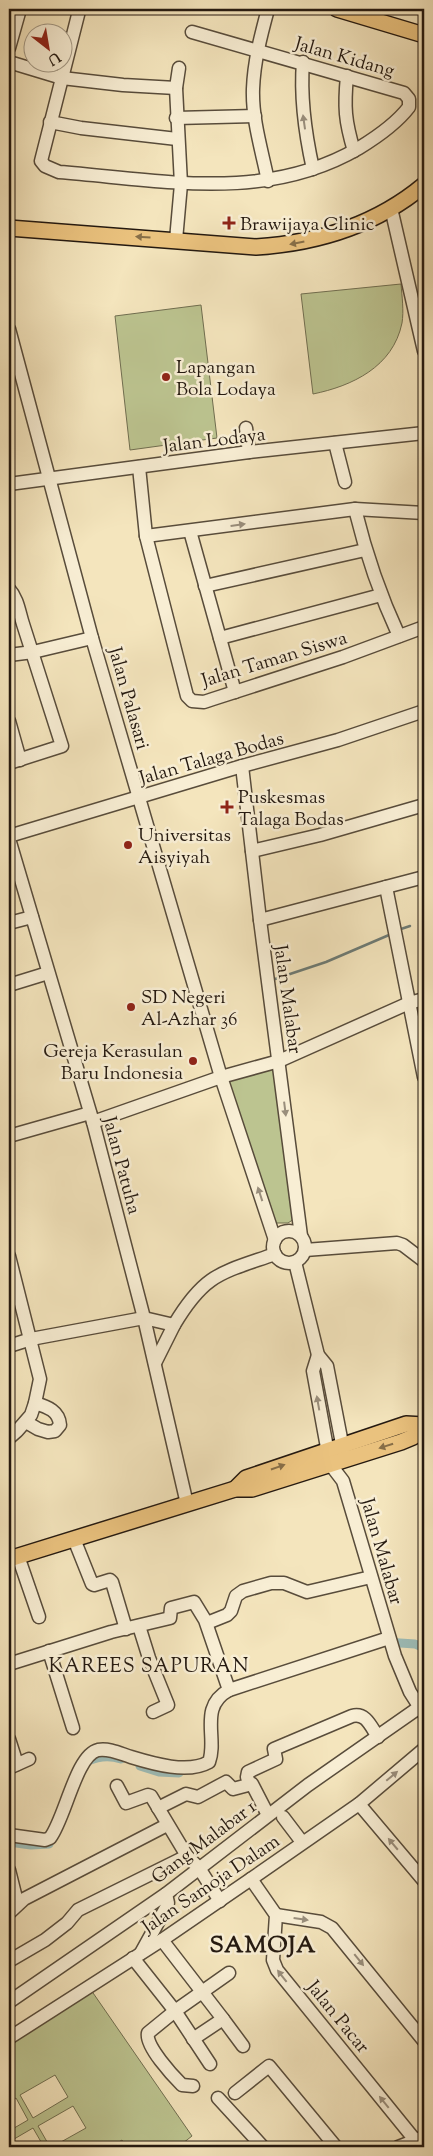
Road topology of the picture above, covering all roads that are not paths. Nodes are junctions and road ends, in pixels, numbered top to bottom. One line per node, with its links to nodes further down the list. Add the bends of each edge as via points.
1 (20, 9): 8 (street)
2 (268, 9): 9 (street)
3 (337, 9): 5 (main road)
4 (78, 10): 14 (street)
5 (360, 12): 7 (main road)
6 (192, 32): 9 (street, Jalan Kidang)
7 (424, 35)
8 (9, 48)
9 (258, 50): 11 (street, Jalan Kidang); 16 (street, via 253,90)
10 (9, 62): 14 (street)
11 (303, 62): 13 (street, Jalan Kidang); 21 (street, one-way to 11, via 303,120)
12 (179, 68): 15 (street)
13 (347, 76): 20 (street, via 344,110); 20 (street, Jalan Kidang, via 404,93 410,99 404,114)
14 (62, 78): 15 (street); 18 (street)
15 (176, 88): 17 (street)
16 (255, 116): 17 (street); 22 (street)
17 (176, 118): 19 (street)
18 (50, 122): 19 (street); 23 (street, Jalan Kidang, via 42,164 59,172)
19 (177, 138): 23 (street)
20 (354, 151): 21 (street, Jalan Kidang)
21 (313, 169): 22 (street, Jalan Kidang)
22 (268, 181): 23 (street, Jalan Kidang)
23 (181, 184): 27 (street)
24 (424, 185): 25 (main road)
25 (391, 208): 27 (main road, one-way to 27, via 356,226 319,239 288,245 228,248); 29 (street)
26 (9, 228): 27 (main road, one-way to 26)
27 (176, 240)
28 (9, 329): 35 (street, Jalan Palasari)
29 (424, 351)
30 (246, 428): 33 (street)
31 (424, 433): 32 (street, Jalan Lodaya)
32 (334, 443): 33 (street, Jalan Lodaya); 36 (street)
33 (250, 452): 34 (street, Jalan Lodaya)
34 (139, 467): 35 (street, Jalan Lodaya); 41 (street, Jalan Taman Siswa)
35 (49, 478): 37 (street, Jalan Lodaya); 48 (street, Jalan Palasari)
36 (345, 482)
37 (9, 484)
38 (355, 509): 39 (street); 40 (street, one-way to 38); 42 (street)
39 (424, 514)
40 (190, 531): 41 (street); 43 (street)
41 (146, 536): 52 (street, Jalan Taman Siswa, via 187,696 192,701 204,702)
42 (365, 550): 43 (street); 45 (street)
43 (204, 586): 49 (street)
44 (9, 589): 50 (street, via 15,596)
45 (380, 595): 47 (street); 49 (street)
46 (424, 627): 47 (street, Jalan Taman Siswa)
47 (399, 636): 52 (street, Jalan Taman Siswa)
48 (92, 638): 50 (street); 57 (street, Jalan Palasari)
49 (220, 638): 52 (street)
50 (34, 652): 51 (street); 55 (street, via 62,746)
51 (9, 655)
52 (235, 692)
53 (424, 711): 56 (street, Jalan Talaga Bodas, via 338,740)
54 (9, 721): 55 (street)
55 (14, 762)
56 (242, 766): 57 (street, Jalan Talaga Bodas); 60 (street, Jalan Malabar)
57 (140, 797): 59 (street, Jalan Talaga Bodas); 71 (street, Jalan Palasari)
58 (424, 805): 60 (street)
59 (9, 838): 63 (street, Jalan Patuha)
60 (252, 851): 64 (street, Jalan Malabar)
61 (424, 877): 62 (street)
62 (386, 887): 64 (street); 69 (street)
63 (32, 917): 65 (street); 66 (street, Jalan Patuha)
64 (260, 920): 70 (street, Jalan Malabar)
65 (9, 923)
66 (48, 973): 67 (street); 73 (street, Jalan Patuha)
67 (9, 985)
68 (424, 999): 69 (street)
69 (409, 1003): 70 (street); 72 (street)
70 (279, 1061): 71 (street); 75 (street, Jalan Malabar, one-way to 75)
71 (221, 1077): 73 (street); 76 (street, one-way to 71)
72 (424, 1077)
73 (91, 1117): 74 (street); 82 (street, Jalan Patuha)
74 (9, 1136)
75 (301, 1236): 76 (street, via 294,1231 285,1232); 77 (street)
76 (275, 1240): 78 (street)
77 (305, 1250): 80 (street, via 397,1243); 81 (street)
78 (275, 1254): 81 (street, via 281,1261); 83 (street, via 224,1271 213,1278 196,1293)
79 (9, 1256): 84 (street)
80 (424, 1261)
81 (295, 1262): 86 (street, Jalan Malabar)
82 (144, 1318): 83 (street); 84 (street); 87 (street, Jalan Patuha)
83 (174, 1325): 87 (street)
84 (31, 1339): 85 (street); 88 (street, via 40,1378)
85 (9, 1346)
86 (318, 1355): 93 (street, Jalan Malabar, via 327,1366); 94 (street, Jalan Malabar, one-way to 86, via 313,1371)
87 (155, 1363): 96 (street, Jalan Patuha)
88 (35, 1403): 89 (street); 89 (street, via 56,1413 60,1425 55,1431 48,1432)
89 (26, 1422): 92 (street)
90 (424, 1425): 93 (main road, via 406,1424)
91 (424, 1429): 93 (main road, one-way to 93, via 407,1440)
92 (9, 1438)
93 (344, 1452): 94 (main road); 95 (street, Jalan Malabar)
94 (329, 1457): 95 (street, Jalan Malabar); 96 (main road, via 246,1478 235,1489)
95 (343, 1481): 99 (street, Jalan Malabar)
96 (188, 1504): 97 (main road)
97 (74, 1539): 98 (main road); 103 (street, via 92,1584 112,1582)
98 (13, 1558): 100 (street)
99 (372, 1577): 101 (street, via 308,1592 284,1583 264,1585 243,1591 234,1599 227,1615); 104 (street, Jalan Malabar)
100 (39, 1617)
101 (207, 1623): 102 (street, via 194,1602 171,1608 170,1618); 107 (street)
102 (139, 1626): 103 (street); 109 (street, via 168,1705)
103 (126, 1629): 105 (street)
104 (389, 1637): 107 (street); 108 (street, Jalan Malabar, via 410,1692)
105 (49, 1651): 106 (street); 110 (street)
106 (9, 1664)
107 (229, 1690): 123 (street, via 214,1706 209,1762 187,1768 146,1762 106,1749 96,1751 86,1758 50,1838)
108 (423, 1709): 111 (street, Gang Malabar 1)
109 (153, 1712)
110 (73, 1728)
111 (378, 1737): 116 (street, via 363,1716 352,1716 274,1749 276,1759 248,1772); 120 (street, Gang Malabar 1)
112 (9, 1739): 115 (street)
113 (424, 1749): 118 (street, Jalan Samoja Dalam, one-way to 113)
114 (29, 1759): 115 (street)
115 (13, 1766)
116 (249, 1783): 119 (street, via 234,1789 228,1782 223,1782 198,1797 186,1794); 120 (street, via 254,1786)
117 (116, 1786): 119 (street, via 126,1803 149,1795)
118 (359, 1804): 124 (street, Jalan Samoja Dalam); 129 (street, one-way to 118)
119 (158, 1808): 122 (street)
120 (268, 1815): 126 (street, Gang Malabar 1)
121 (283, 1817): 124 (street)
122 (167, 1825): 125 (street); 131 (street)
123 (9, 1835)
124 (302, 1842): 128 (street, Jalan Samoja Dalam)
125 (188, 1856): 126 (street); 137 (street, via 78,1910 52,1935)
126 (199, 1868): 130 (street, Gang Malabar 1); 132 (street)
127 (9, 1870): 131 (street)
128 (251, 1879): 132 (street, Jalan Samoja Dalam); 134 (street)
129 (424, 1881)
130 (166, 1894): 136 (street, via 167,1906); 140 (street, Gang Malabar 1)
131 (16, 1898): 133 (street)
132 (220, 1900): 135 (street, Jalan Samoja Dalam)
133 (9, 1914)
134 (276, 1915): 145 (street, one-way to 145, via 321,1922 332,1928); 151 (street, Jalan Pacar, one-way to 134, via 277,1970 273,1960)
135 (162, 1940): 136 (street, Jalan Samoja Dalam); 139 (street)
136 (137, 1955): 141 (street); 143 (street, Jalan Samoja Dalam)
137 (9, 1961)
138 (229, 1973): 139 (street)
139 (203, 1991): 141 (street); 142 (street)
140 (9, 2002)
141 (175, 2011): 144 (street); 148 (street, via 148,2033 148,2044 182,2085)
142 (224, 2018): 144 (street); 146 (street)
143 (9, 2038)
144 (193, 2039): 147 (street)
145 (424, 2041)
146 (243, 2046)
147 (210, 2064)
148 (193, 2086)
149 (235, 2094): 153 (street, via 269,2066)
150 (218, 2098): 152 (street)
151 (420, 2139): 154 (street)
152 (263, 2147)
153 (336, 2147)
154 (398, 2147)

